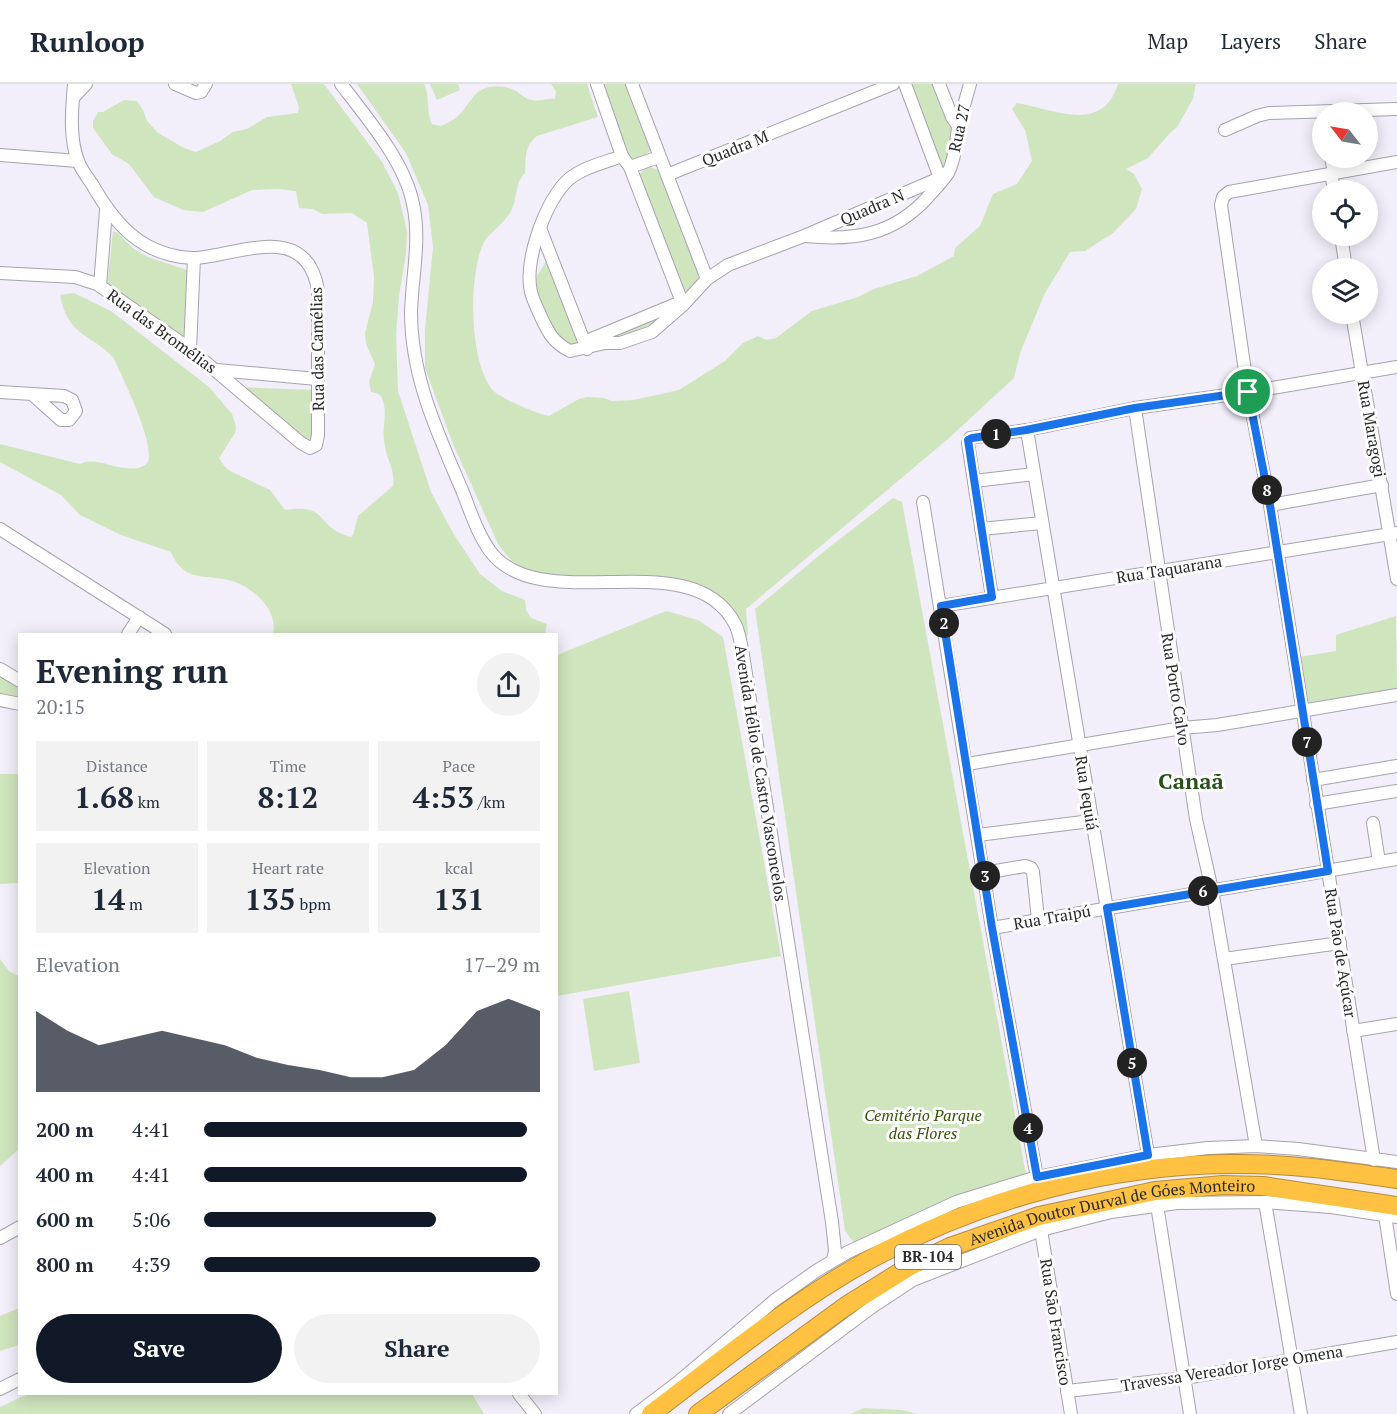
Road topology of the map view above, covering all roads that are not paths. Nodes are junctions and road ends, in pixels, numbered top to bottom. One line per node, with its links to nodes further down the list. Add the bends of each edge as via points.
1 (74, 84): 12 (street)
2 (87, 84): 12 (street)
3 (175, 84): 4 (street, via 196,93)
4 (206, 84)
5 (341, 84): 106 (street, Avenida Hélio de Castro Vasconcelos, via 390,152 413,202 417,232 411,312 419,382 492,553 515,571 550,581 663,583 689,588 723,608 735,624)
6 (597, 84): 19 (street)
7 (632, 84): 20 (street)
8 (893, 84): 26 (street, Quadra M)
9 (904, 84): 27 (street)
10 (939, 84): 16 (street)
11 (970, 84): 16 (street, Rua 27)
12 (73, 98): 21 (street, via 71,117)
13 (1397, 109): 14 (street)
14 (1378, 110)
15 (1312, 112): 17 (street, via 1269,113)
16 (959, 127): 27 (street, Rua 27, via 955,150)
17 (1225, 130)
18 (0, 155): 21 (street)
19 (622, 156): 23 (street); 30 (street, via 576,174 564,184)
20 (659, 157): 23 (street); 26 (street)
21 (78, 161): 29 (street)
22 (1397, 162): 25 (street)
23 (630, 167): 37 (street)
24 (1332, 168): 25 (street)
25 (1332, 173): 28 (street); 46 (street, Rua Pão de Açúcar, via 1229,192 1222,200)
26 (668, 174): 34 (street)
27 (942, 179): 31 (street, Quadra N); 31 (street, via 906,216 872,234 834,239)
28 (1333, 180)
29 (106, 210): 32 (street, via 144,243 170,254); 35 (street)
30 (540, 228): 39 (street); 39 (street, via 530,265 531,293 557,345 570,351)
31 (804, 236): 34 (street, via 728,265)
32 (194, 258): 40 (street); 44 (street, Rua das Camélias, via 276,246 309,262 318,290)
33 (0, 273): 35 (street, Rua das Bromélias, via 75,277)
34 (707, 279): 36 (street)
35 (100, 286): 40 (street, Rua das Bromélias)
36 (695, 294): 37 (street); 39 (street, via 652,332 620,343)
37 (682, 302): 39 (street)
38 (1354, 324): 43 (street, Rua Maragogi)
39 (586, 345)
40 (190, 349): 42 (street, Rua das Bromélias)
41 (1397, 367): 43 (street)
42 (217, 370): 44 (street); 50 (street, Rua das Bromélias)
43 (1361, 373): 46 (street); 53 (street, Rua Maragogi)
44 (317, 379): 50 (street, Rua das Camélias, via 317,443 310,448)
45 (0, 392): 47 (street)
46 (1248, 392): 48 (street); 55 (street, Rua Pão de Açúcar)
47 (33, 395)
48 (1135, 408): 49 (street); 61 (street, Rua Porto Calvo)
49 (1026, 430): 51 (street, Rua Jequiá); 52 (street, via 969,439)
50 (301, 443)
51 (1034, 474): 52 (street); 56 (street, Rua Jequiá)
52 (974, 481): 58 (street)
53 (1382, 485): 55 (street); 59 (street, Rua Maragogi)
54 (923, 502): 65 (street)
55 (1270, 505): 60 (street, Rua Pão de Açúcar)
56 (1042, 523): 58 (street); 63 (street, Rua Jequiá)
57 (0, 529): 66 (street)
58 (981, 529): 64 (street)
59 (1393, 533): 60 (street, Rua Taquarana); 62 (street, Rua Maragogi)
60 (1277, 552): 61 (street, Rua Taquarana); 74 (street, Rua Pão de Açúcar)
61 (1159, 571): 63 (street, Rua Taquarana); 75 (street, Rua Porto Calvo)
62 (1397, 579)
63 (1053, 587): 64 (street, Rua Taquarana); 76 (street, Rua Jequiá)
64 (992, 597): 65 (street, Rua Taquarana)
65 (941, 606): 77 (street)
66 (139, 617): 67 (street); 68 (street)
67 (129, 633)
68 (163, 633)
69 (0, 669): 70 (street)
70 (18, 680)
71 (1397, 695): 74 (street)
72 (0, 700): 73 (street)
73 (18, 704)
74 (1302, 711): 75 (street); 79 (street, Rua Pão de Açúcar)
75 (1182, 728): 76 (street); 89 (street, Rua Porto Calvo)
76 (1079, 746): 77 (street); 82 (street, Rua Jequiá)
77 (967, 764): 84 (street)
78 (1397, 766): 79 (street)
79 (1313, 780): 81 (street, Rua Pão de Açúcar)
80 (1397, 790): 81 (street)
81 (1317, 804): 87 (street, Rua Pão de Açúcar)
82 (1091, 821): 84 (street); 90 (street, Rua Jequiá)
83 (1373, 823): 86 (street)
84 (978, 835): 88 (street)
85 (1397, 859): 86 (street, Rua Traipú)
86 (1379, 862): 87 (street, Rua Traipú)
87 (1328, 871): 89 (street, Rua Traipú); 93 (street, Rua Pão de Açúcar)
88 (984, 873): 91 (street, via 1030,868); 92 (street)
89 (1212, 890): 90 (street, Rua Traipú); 94 (street, Rua Porto Calvo)
90 (1107, 908): 91 (street, Rua Traipú); 98 (street, Rua Jequiá)
91 (1038, 920): 92 (street, Rua Traipú)
92 (992, 928): 102 (street)
93 (1340, 943): 94 (street); 96 (street, Rua Pão de Açúcar)
94 (1224, 959): 97 (street, Rua Porto Calvo)
95 (1397, 1024): 96 (street)
96 (1353, 1031): 99 (street, Rua Pão de Açúcar)
97 (1256, 1146): 98 (street); 99 (street)
98 (1148, 1155): 102 (street)
99 (1374, 1160): 100 (street)
100 (1397, 1162)
101 (1397, 1179): 102 (highway, Avenida Doutor Durval de Góes Monteiro / BR-104, via 1288,1166 1228,1164)
102 (1038, 1184): 110 (street, via 956,1202); 117 (highway, Avenida Doutor Durval de Góes Monteiro / BR-104, via 876,1256)
103 (1265, 1202): 104 (street); 105 (street); 114 (street)
104 (1157, 1205): 108 (street); 115 (street)
105 (1393, 1213): 112 (street); 124 (highway, Avenida Doutor Durval de Góes Monteiro / BR-104, via 1263,1186 1223,1185 1155,1191 1039,1216 950,1247 910,1266 846,1306)
106 (832, 1222): 110 (street, Avenida Hélio de Castro Vasconcelos); 111 (street, Avenida Hélio de Castro Vasconcelos)
107 (18, 1228): 109 (street)
108 (1041, 1230): 119 (street, Rua São Francisco); 125 (street, via 913,1280)
109 (0, 1238)
110 (848, 1252): 111 (street)
111 (833, 1260): 117 (street, via 775,1300)
112 (1397, 1294)
113 (1397, 1342): 114 (street, Travessa Vereador Jorge Omena)
114 (1292, 1361): 115 (street, Travessa Vereador Jorge Omena); 128 (street)
115 (1185, 1378): 119 (street, Travessa Vereador Jorge Omena); 127 (street)
116 (18, 1380): 118 (street)
117 (683, 1384): 122 (street); 123 (highway, Avenida Doutor Durval de Góes Monteiro / BR-104)
118 (0, 1389)
119 (1067, 1391): 126 (street, Rua São Francisco)
120 (520, 1395): 121 (street)
121 (535, 1414)
122 (636, 1414)
123 (651, 1414)
124 (698, 1414)
125 (729, 1414)
126 (1071, 1414)
127 (1190, 1414)
128 (1301, 1414)

